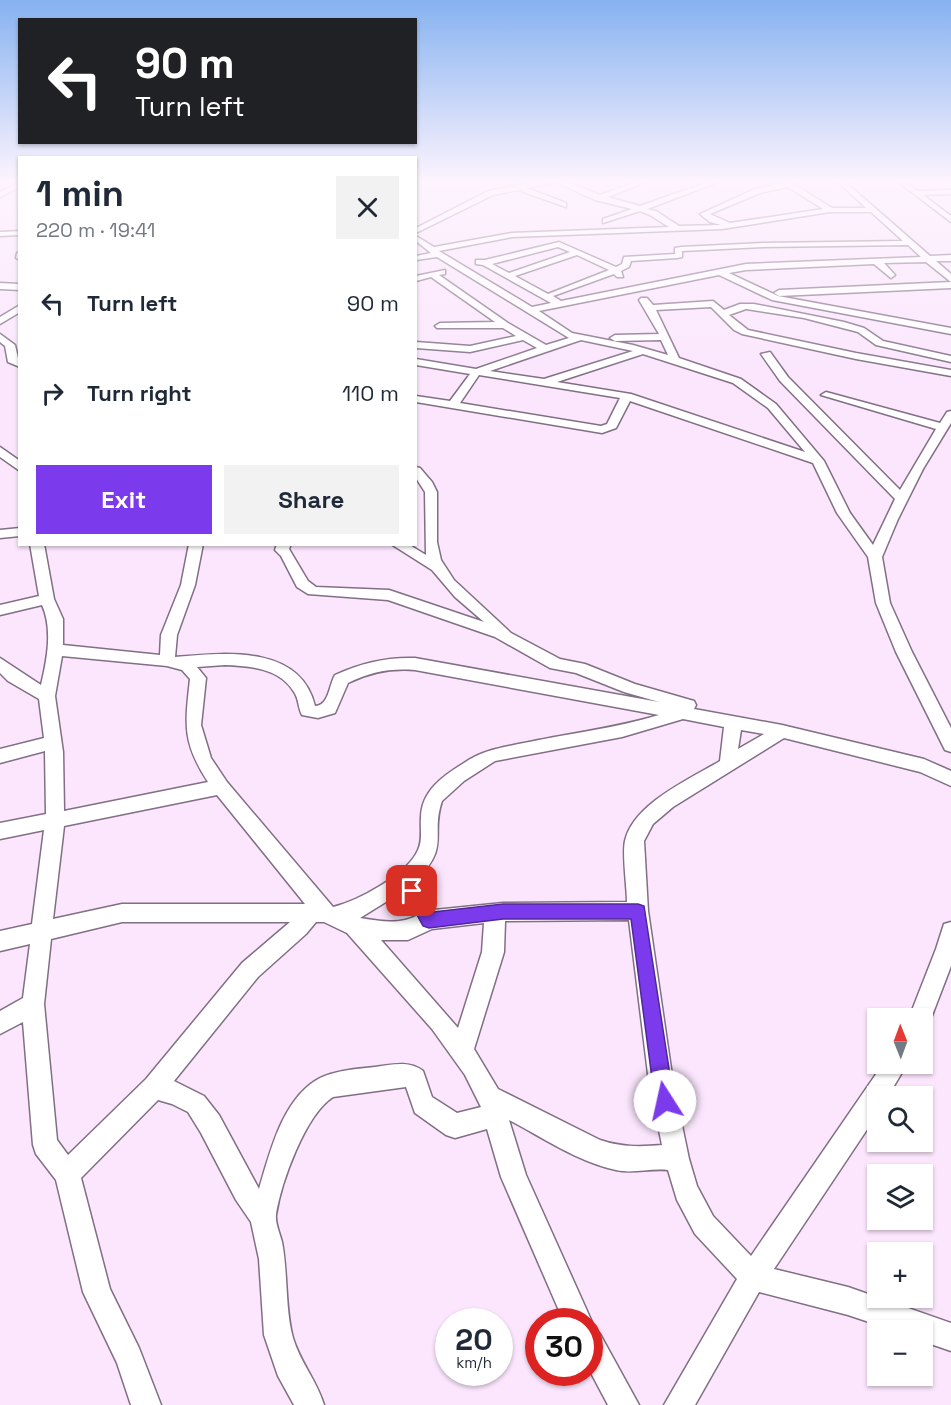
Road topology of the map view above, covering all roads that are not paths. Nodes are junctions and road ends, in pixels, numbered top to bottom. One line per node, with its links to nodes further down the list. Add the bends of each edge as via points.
1 (428, 247): 8 (street)
2 (468, 247): 8 (street)
3 (549, 247): 13 (street)
4 (565, 247): 7 (street)
5 (724, 247): 16 (street, via 687,248 678,250 677,256 627,259 626,265)
6 (913, 247): 9 (street)
7 (579, 252): 16 (street); 20 (street)
8 (439, 254): 12 (street); 13 (street); 15 (street)
9 (927, 258): 10 (street); 11 (street); 22 (street)
10 (951, 258)
11 (875, 260): 14 (street); 19 (street)
12 (419, 261): 18 (street)
13 (485, 263): 20 (street)
14 (782, 264): 17 (street); 23 (street)
15 (460, 268): 18 (street); 32 (street)
16 (616, 270): 27 (street); 29 (street)
17 (720, 272): 27 (street); 28 (street)
18 (433, 275): 21 (street); 38 (street)
19 (891, 275)
20 (507, 276): 29 (street)
21 (417, 278)
22 (951, 279)
23 (802, 284): 24 (street); 28 (street)
24 (951, 285)
25 (0, 286): 26 (street)
26 (18, 286)
27 (634, 290): 30 (street); 31 (street)
28 (763, 293): 35 (street)
29 (544, 296): 30 (street)
30 (558, 303): 32 (street)
31 (652, 308): 34 (street, via 713,304); 43 (street)
32 (531, 309): 44 (street, via 563,332)
33 (17, 312): 36 (street)
34 (724, 314): 39 (street, via 747,306); 54 (street, via 745,332)
35 (868, 316): 39 (street); 40 (street)
36 (0, 321)
37 (440, 326): 38 (street)
38 (505, 326): 42 (street)
39 (861, 330): 49 (street, via 880,343)
40 (951, 331)
41 (0, 337): 52 (street, via 10,345 13,363)
42 (524, 337): 45 (street, via 470,349); 46 (street)
43 (665, 337): 44 (street); 50 (street)
44 (584, 339): 46 (street); 47 (street)
45 (417, 345)
46 (547, 350): 53 (street)
47 (644, 351): 50 (street); 55 (street)
48 (766, 354): 66 (street, via 784,379)
49 (951, 359)
50 (675, 360): 63 (street, via 737,381 758,394)
51 (417, 362): 53 (street)
52 (18, 364)
53 (476, 372): 55 (street); 59 (street)
54 (951, 374)
55 (544, 382): 57 (street)
56 (826, 395): 61 (street)
57 (627, 396): 59 (street, via 612,426 602,430); 63 (street)
58 (417, 399): 59 (street)
59 (453, 405)
60 (951, 414): 61 (street)
61 (943, 427): 66 (street)
62 (0, 451): 64 (street)
63 (818, 461): 73 (street, via 844,513)
64 (18, 465)
65 (417, 472): 74 (street, via 431,492 431,547)
66 (901, 498): 73 (street)
67 (18, 532): 68 (street)
68 (0, 534)
69 (37, 546): 75 (street)
70 (196, 546): 79 (street, via 188,585 169,635)
71 (283, 546): 77 (street, via 282,550 307,588 389,595)
72 (400, 546): 74 (street)
73 (875, 557): 89 (street, via 883,603)
74 (437, 567): 77 (street)
75 (47, 599): 76 (street); 78 (street, via 56,619)
76 (0, 610)
77 (513, 641): 84 (street, via 543,659 686,704)
78 (55, 650): 79 (street); 81 (street)
79 (170, 662): 82 (street, via 239,660 276,668 302,690 308,711 314,712 334,705 341,679 392,663); 93 (street, via 187,666 198,678 193,725 203,760)
80 (0, 664): 81 (street)
81 (47, 696): 88 (street)
82 (624, 702): 83 (street); 86 (street)
83 (684, 713): 84 (street); 86 (street)
84 (711, 718): 85 (street)
85 (732, 722): 87 (street); 91 (street)
86 (628, 730): 96 (street, via 492,755 474,766 432,800 428,849 423,861)
87 (782, 731): 91 (street); 92 (street, via 924,766)
88 (52, 743): 90 (street); 94 (street)
89 (951, 745)
90 (0, 756)
91 (728, 764): 97 (street, via 646,819 634,841)
92 (951, 779)
93 (221, 788): 94 (street); 99 (street)
94 (55, 820): 95 (street); 102 (street)
95 (0, 831)
96 (404, 877): 99 (street, via 353,912); 100 (street)
97 (638, 911): 98 (street); 112 (street, via 661,1082)
98 (495, 913): 100 (street); 108 (street, via 490,964)
99 (323, 914): 101 (street); 102 (street, via 122,913); 110 (street, via 299,927 250,970)
100 (429, 920): 101 (street, via 408,931)
101 (354, 926): 108 (street)
102 (41, 931): 104 (street); 105 (street)
103 (951, 932): 106 (street)
104 (0, 941)
105 (33, 1004): 107 (street); 113 (street, via 45,1145)
106 (924, 1008)
107 (0, 1023)
108 (462, 1051): 111 (street)
109 (889, 1074): 115 (street)
110 (154, 1088): 113 (street); 114 (street, via 176,1093 196,1104)
111 (493, 1106): 112 (street, via 616,1158); 114 (street, via 472,1123 455,1126 423,1105 410,1075 327,1087 313,1096 295,1126); 116 (street, via 514,1177)
112 (677, 1159): 115 (street, via 686,1191 704,1225)
113 (67, 1174): 119 (street, via 97,1292 129,1358)
114 (263, 1217): 120 (street, via 272,1259 278,1335 288,1366)
115 (753, 1277): 117 (street, via 848,1301); 122 (street)
116 (572, 1308)
117 (951, 1337)
118 (603, 1367): 121 (street)
119 (146, 1405)
120 (309, 1405)
121 (624, 1405)
122 (679, 1405)

